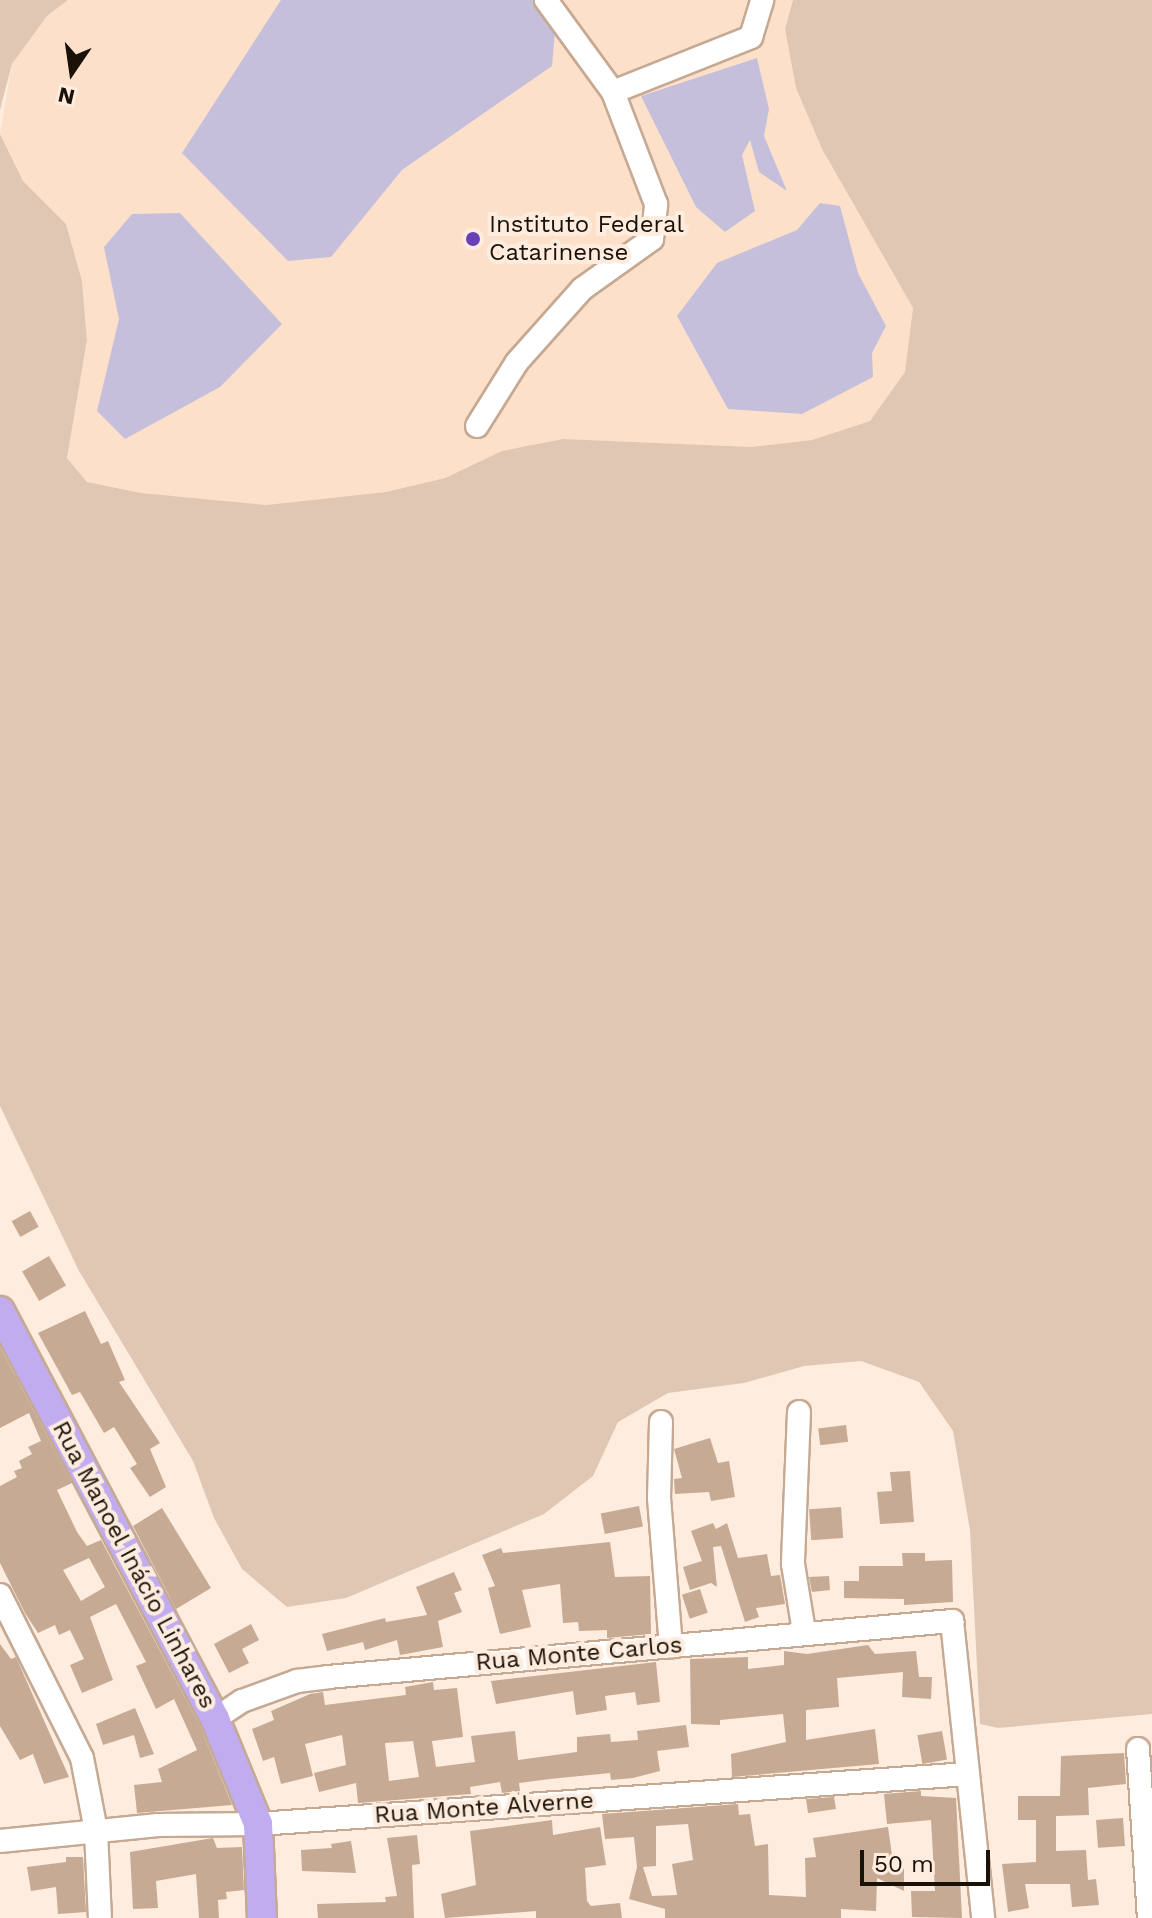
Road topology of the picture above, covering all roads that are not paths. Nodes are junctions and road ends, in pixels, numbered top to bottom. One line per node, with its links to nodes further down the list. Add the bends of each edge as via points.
1 (546, 0): 3 (street)
2 (762, 0): 3 (street, via 751,37)
3 (613, 92): 4 (street, via 656,204 652,239 582,289 517,362)
4 (477, 426)
5 (0, 1311): 11 (main road, Rua Manoel Inácio Linhares)
6 (799, 1412): 9 (street, via 793,1564)
7 (661, 1422): 10 (street, via 659,1498)
8 (0, 1595): 15 (street, via 74,1733)
9 (804, 1632): 10 (street, Rua Monte Carlos); 13 (street, Rua Monte Carlos, via 952,1621)
10 (671, 1647): 11 (street, Rua Monte Carlos, via 516,1657 297,1681 242,1701)
11 (215, 1719): 14 (main road, Rua Manoel Inácio Linhares)
12 (1138, 1749): 20 (street)
13 (968, 1774): 14 (street, Rua Monte Alverne); 19 (street)
14 (258, 1824): 15 (street, Rua Monte Alverne); 18 (main road, Rua Manoel Inácio Linhares)
15 (96, 1831): 16 (street, Rua Monte Alverne); 17 (street)
16 (0, 1841)
17 (100, 1918)
18 (262, 1918)
19 (983, 1918)
20 (1149, 1918)

